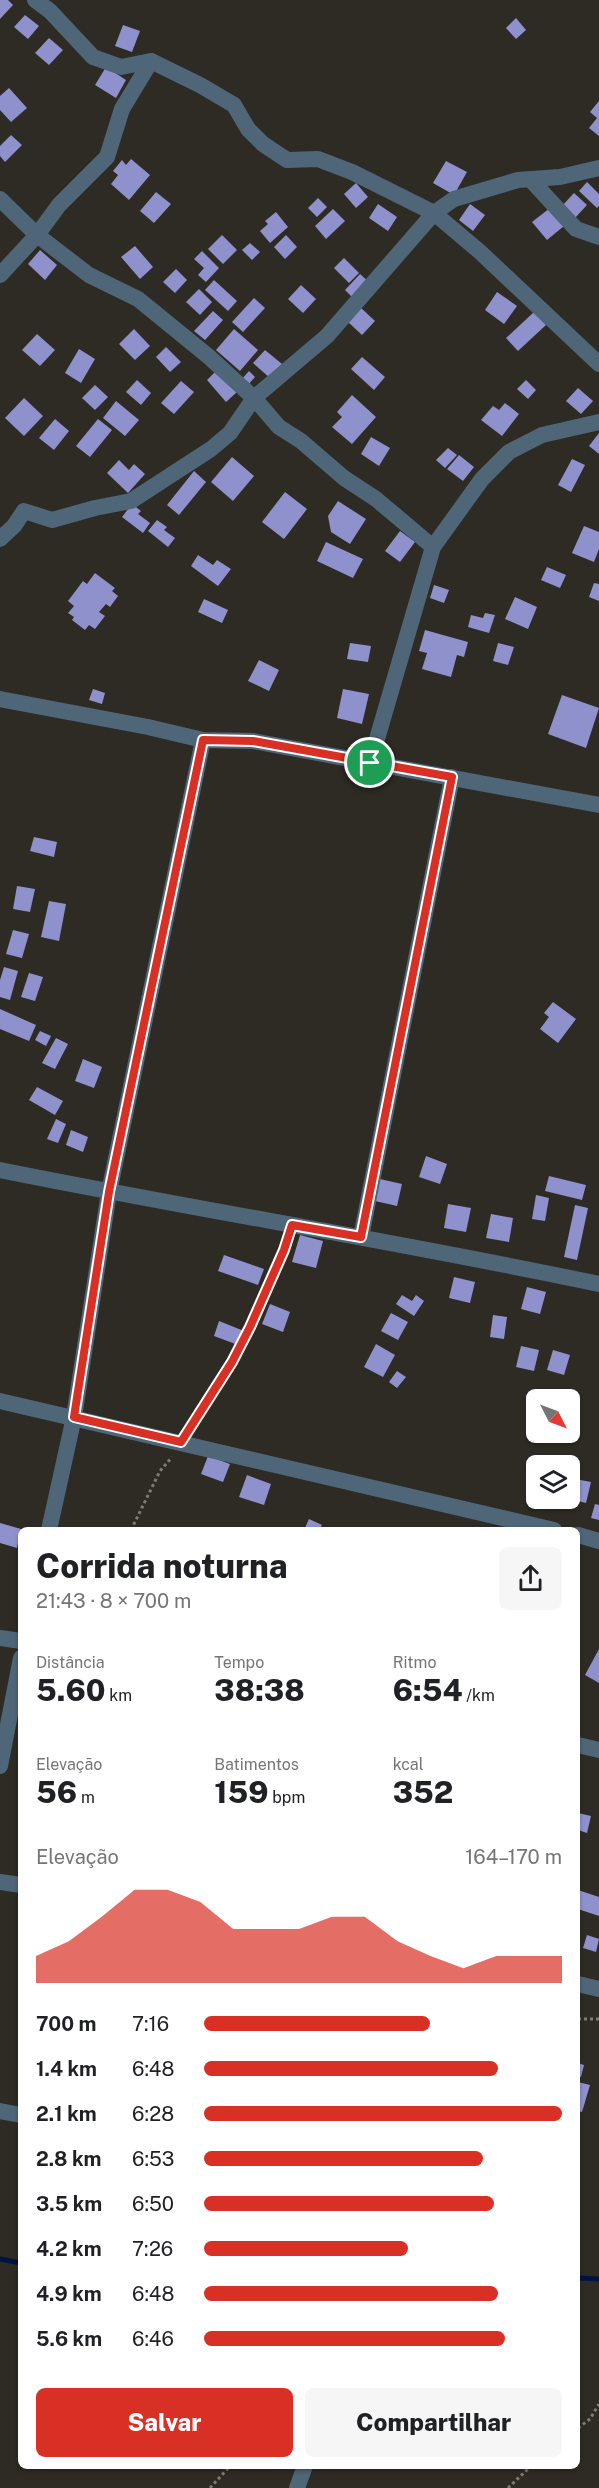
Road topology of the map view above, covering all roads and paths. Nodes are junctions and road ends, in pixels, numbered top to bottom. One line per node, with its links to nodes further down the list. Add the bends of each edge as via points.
1 (35, 0): 2 (street, via 93,57 121,67)
2 (151, 62): 6 (street, via 234,105 256,136 287,160 318,159); 7 (street, via 122,109 107,157 59,205)
3 (599, 168): 4 (street)
4 (531, 180): 6 (street, via 518,180 454,199); 8 (street, via 576,229)
5 (0, 199): 7 (street)
6 (434, 213): 10 (street, via 479,250); 11 (street, via 327,336)
7 (37, 235): 9 (street); 11 (street, via 89,275 138,298)
8 (599, 237)
9 (0, 275)
10 (599, 364)
11 (254, 398): 13 (street, via 230,433 212,449 132,501 52,520 24,511); 14 (street, via 279,427 376,499)
12 (599, 422): 14 (street, via 542,435 509,452 482,479)
13 (0, 539)
14 (433, 548): 17 (street)
15 (0, 699): 16 (street)
16 (203, 740): 17 (street, via 253,741); 21 (street)
17 (370, 763): 18 (street)
18 (452, 777): 19 (street); 23 (street)
19 (599, 805)
20 (0, 1170): 21 (street)
21 (109, 1192): 22 (street); 26 (street)
22 (292, 1225): 23 (street); 27 (path, via 250,1327)
23 (361, 1237): 24 (street)
24 (599, 1284)
25 (0, 1401): 26 (street)
26 (74, 1417): 27 (street); 28 (street)
27 (181, 1442): 29 (path, via 160,1471); 30 (street)
28 (50, 1527)
29 (132, 1527)
30 (541, 1527)
31 (580, 1536): 32 (street)
32 (599, 1540)
33 (0, 1638): 34 (street)
34 (18, 1641)
35 (18, 1673): 38 (street)
36 (580, 1745): 37 (street)
37 (599, 1750)
38 (0, 1766)
39 (0, 1882): 40 (street)
40 (18, 1885)
41 (580, 1984): 42 (street)
42 (599, 1989)
43 (580, 2019): 44 (path)
44 (599, 2019)
45 (0, 2111): 46 (street)
46 (18, 2114)
47 (599, 2404): 48 (path)
48 (580, 2426)
49 (227, 2469): 52 (path)
50 (304, 2469): 53 (street)
51 (528, 2469): 54 (path)
52 (210, 2488)
53 (297, 2488)
54 (508, 2488)

